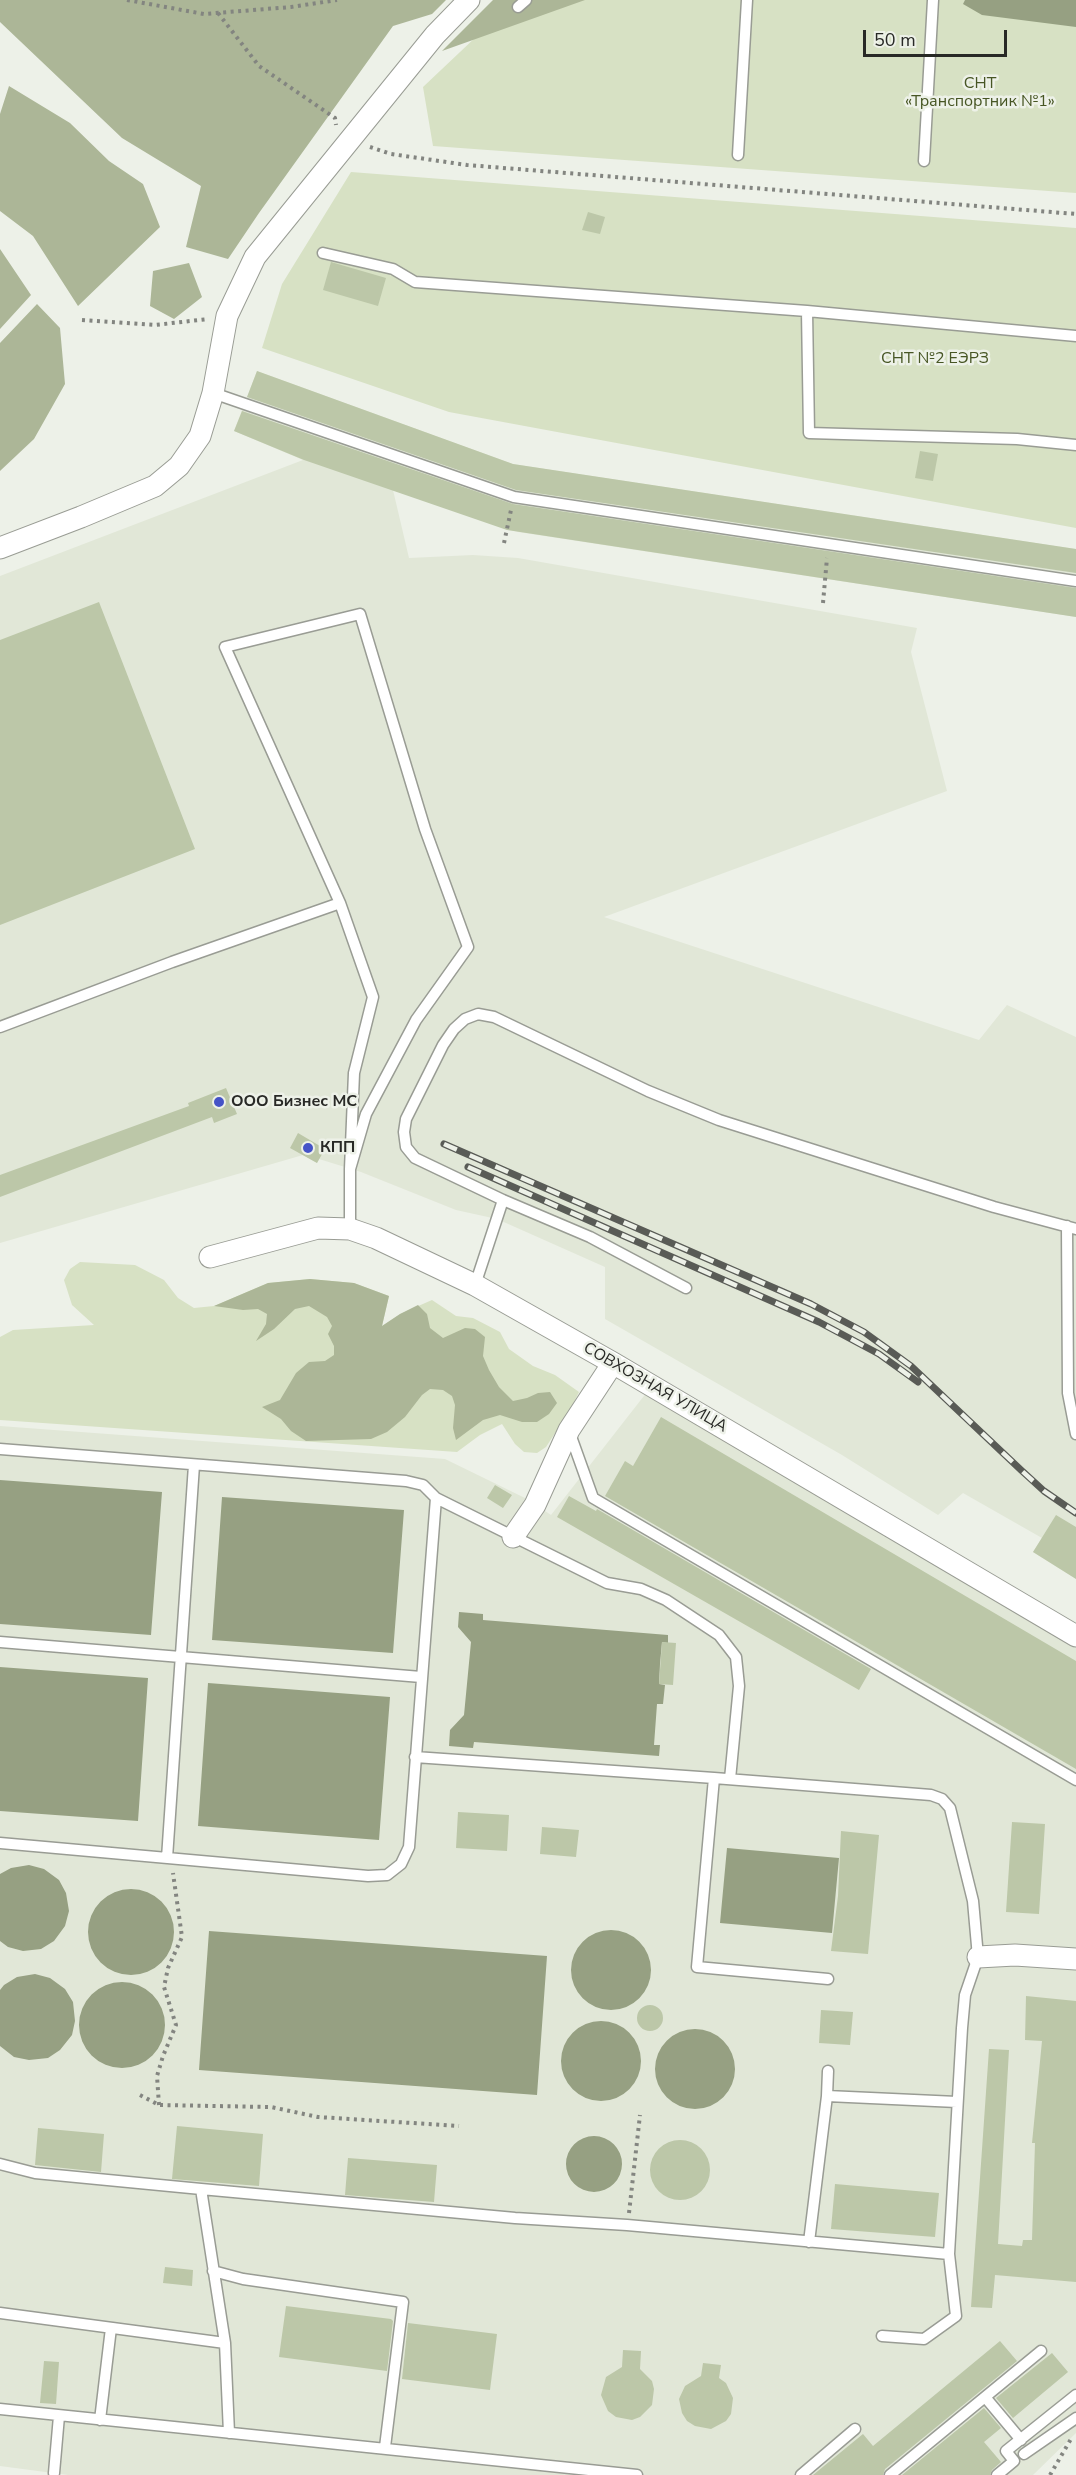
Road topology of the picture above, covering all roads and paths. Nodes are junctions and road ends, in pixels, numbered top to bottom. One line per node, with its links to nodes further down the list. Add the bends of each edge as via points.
1 (127, 0): 6 (path)
2 (337, 0): 6 (path)
3 (469, 0): 7 (street, via 435,34)
4 (747, 0): 8 (lane)
5 (933, 0): 9 (lane)
6 (218, 13): 7 (path, via 259,66 335,118)
7 (345, 144): 10 (path, via 467,165); 13 (street, via 255,258)
8 (738, 155)
9 (924, 161)
10 (1076, 214)
11 (323, 254): 12 (lane, via 393,269 416,282)
12 (807, 311): 15 (lane); 17 (lane, via 809,433 1017,439)
13 (227, 316): 14 (path, via 155,325); 16 (street)
14 (82, 320)
15 (1076, 336)
16 (213, 393): 18 (lane); 21 (street, via 200,436 179,466 155,486)
17 (1076, 445)
18 (514, 497): 19 (path); 20 (lane)
19 (504, 543)
20 (828, 546): 22 (lane); 23 (path)
21 (0, 548)
22 (1076, 581)
23 (823, 603)
24 (340, 903): 25 (lane); 26 (lane, via 373,997 354,1073); 26 (lane, via 225,647 360,614 425,829 468,947 410,1030 366,1114)
25 (0, 1027)
26 (350, 1169): 29 (lane)
27 (503, 1200): 28 (lane, via 415,1158 406,1147 404,1132 411,1105 443,1045 465,1019 478,1014 494,1017 648,1091 719,1119 994,1207); 31 (lane); 32 (lane, via 590,1237)
28 (1072, 1227): 35 (lane, via 1068,1393)
29 (350, 1229): 30 (street, СОВХОЗНАЯ УЛИЦА, via 318,1228); 31 (street, СОВХОЗНАЯ УЛИЦА)
30 (210, 1257)
31 (475, 1285): 33 (street, СОВХОЗНАЯ УЛИЦА)
32 (686, 1288)
33 (613, 1363): 34 (street); 40 (street, СОВХОЗНАЯ УЛИЦА)
34 (569, 1431): 39 (street, via 535,1505); 47 (lane, via 593,1498)
35 (1076, 1434)
36 (0, 1449): 37 (lane)
37 (194, 1465): 38 (lane, via 406,1481 423,1485); 42 (lane)
38 (436, 1498): 39 (lane); 43 (lane)
39 (513, 1537): 46 (lane, via 607,1583 641,1589 666,1600 719,1635 736,1657 739,1686)
40 (1076, 1636)
41 (0, 1642): 42 (lane)
42 (181, 1657): 43 (lane); 49 (lane)
43 (421, 1677): 44 (lane)
44 (415, 1757): 45 (lane); 49 (lane, via 409,1847 401,1864 387,1875)
45 (714, 1778): 46 (lane); 52 (lane, via 697,1967)
46 (730, 1779): 50 (lane, via 918,1793 942,1799 954,1819 965,1866 977,1927)
47 (1076, 1780)
48 (0, 1843): 49 (lane)
49 (167, 1858): 57 (path, via 175,1878 182,1937 164,1987 176,2025 157,2076)
50 (978, 1957): 51 (street); 56 (lane, via 965,1995)
51 (1076, 1959)
52 (828, 1979)
53 (828, 2071): 55 (lane)
54 (140, 2095): 57 (path)
55 (826, 2096): 56 (lane); 63 (lane)
56 (957, 2102): 64 (lane)
57 (159, 2105): 59 (path, via 271,2107 318,2117)
58 (640, 2115): 62 (path)
59 (459, 2126)
60 (0, 2164): 61 (lane, via 35,2173)
61 (201, 2189): 62 (lane); 65 (lane)
62 (627, 2225): 63 (lane)
63 (809, 2242): 64 (lane)
64 (948, 2254): 68 (lane, via 956,2316 924,2340)
65 (213, 2271): 69 (lane); 81 (lane, via 243,2280 403,2302)
66 (0, 2313): 67 (lane)
67 (111, 2328): 69 (lane); 76 (lane)
68 (882, 2336)
69 (225, 2343): 79 (lane)
70 (1041, 2351): 72 (lane)
71 (1076, 2395): 80 (lane)
72 (985, 2397): 80 (lane); 86 (lane)
73 (0, 2409): 74 (lane)
74 (59, 2416): 76 (lane); 83 (lane)
75 (1076, 2418): 82 (lane)
76 (100, 2420): 79 (lane)
77 (855, 2429): 85 (lane)
78 (1076, 2431): 88 (path)
79 (229, 2433): 81 (lane)
80 (1021, 2440): 87 (lane, via 1006,2451 1014,2461)
81 (386, 2447): 84 (lane)
82 (1024, 2454)
83 (54, 2473)
84 (637, 2475)
85 (801, 2475)
86 (890, 2475)
87 (997, 2475)
88 (1050, 2475)

